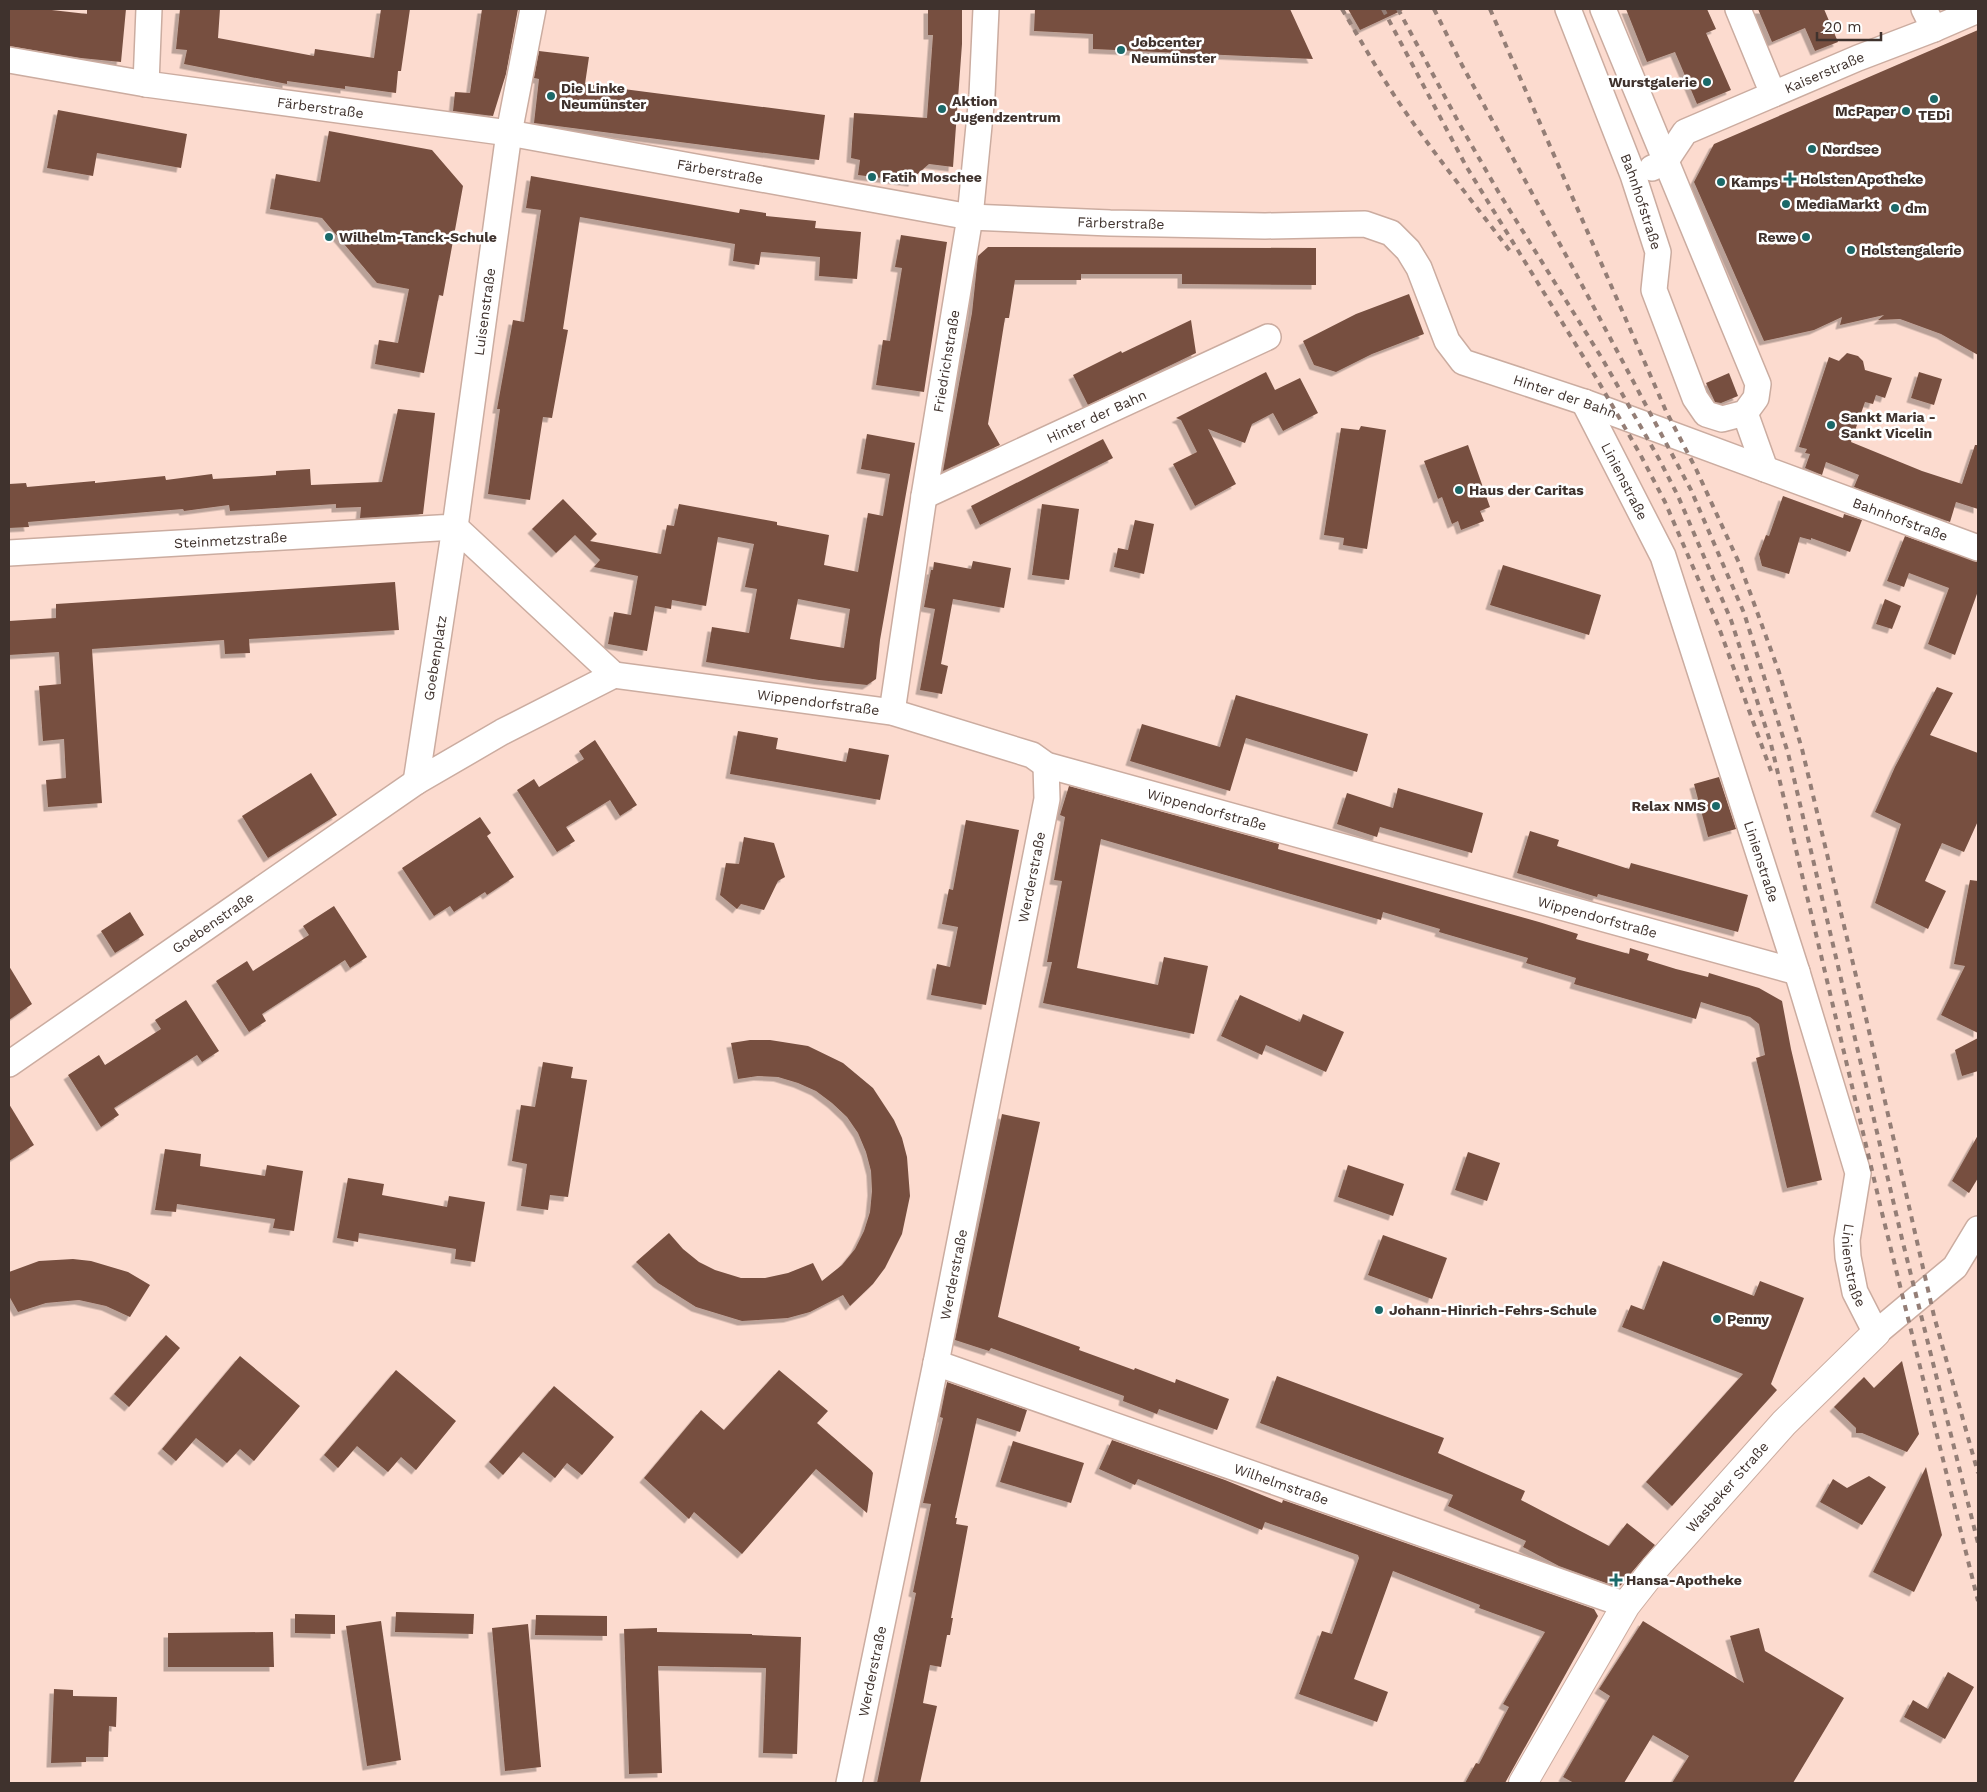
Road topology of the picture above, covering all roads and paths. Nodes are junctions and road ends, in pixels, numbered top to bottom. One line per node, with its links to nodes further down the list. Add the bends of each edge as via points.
1 (150, 9): 10 (street)
2 (534, 9): 12 (street, Luisenstraße)
3 (986, 9): 15 (street, Friedrichstraße, via 982,95)
4 (1568, 9): 14 (street, Bahnhofstraße)
5 (1603, 9): 13 (street)
6 (1738, 9): 11 (street, Kaiserstraße)
7 (1978, 10): 8 (street, Kaiserstraße)
8 (1929, 19): 11 (street, Kaiserstraße, via 1858,58)
9 (9, 60): 10 (street, Färberstraße)
10 (146, 84): 12 (street, Färberstraße)
11 (1773, 94): 13 (street, Kaiserstraße, via 1685,132)
12 (509, 134): 15 (street, Färberstraße); 22 (street, Luisenstraße)
13 (1665, 162): 14 (street); 19 (street, via 1758,384 1756,398)
14 (1633, 175): 19 (street, Bahnhofstraße, via 1658,252 1654,290 1695,398 1706,414 1714,417 1722,419)
15 (970, 217): 16 (street, Färberstraße, via 1110,223 1365,224 1391,233 1408,250); 21 (street, Friedrichstraße)
16 (1419, 268): 18 (street, Hinter der Bahn, via 1447,342 1463,362)
17 (1268, 337): 21 (street, Hinter der Bahn)
18 (1584, 402): 20 (street, Hinter der Bahn); 29 (street, Linienstraße, via 1663,556)
19 (1745, 413): 20 (street)
20 (1765, 469): 23 (street, Bahnhofstraße)
21 (924, 496): 26 (street, Friedrichstraße)
22 (454, 527): 24 (street, Steinmetzstraße); 25 (street); 28 (street, Goebenplatz)
23 (1978, 548)
24 (9, 553)
25 (614, 675): 26 (street, Wippendorfstraße); 28 (street, via 502,732)
26 (892, 712): 27 (street, Wippendorfstraße, via 1032,755)
27 (1046, 765): 29 (street, Wippendorfstraße); 33 (street, Werderstraße, via 1047,799)
28 (416, 782): 30 (street, Goebenstraße)
29 (1797, 972): 32 (street, Linienstraße, via 1858,1173 1847,1240 1848,1257 1855,1292)
30 (9, 1064)
31 (1978, 1229): 32 (street, Wasbeker Straße, via 1955,1267)
32 (1876, 1333): 34 (street, Wasbeker Straße, via 1784,1423 1691,1526)
33 (936, 1362): 34 (street, Wilhelmstraße); 35 (street, Werderstraße)
34 (1626, 1605): 36 (street, Wasbeker Straße)
35 (849, 1783)
36 (1523, 1783)

